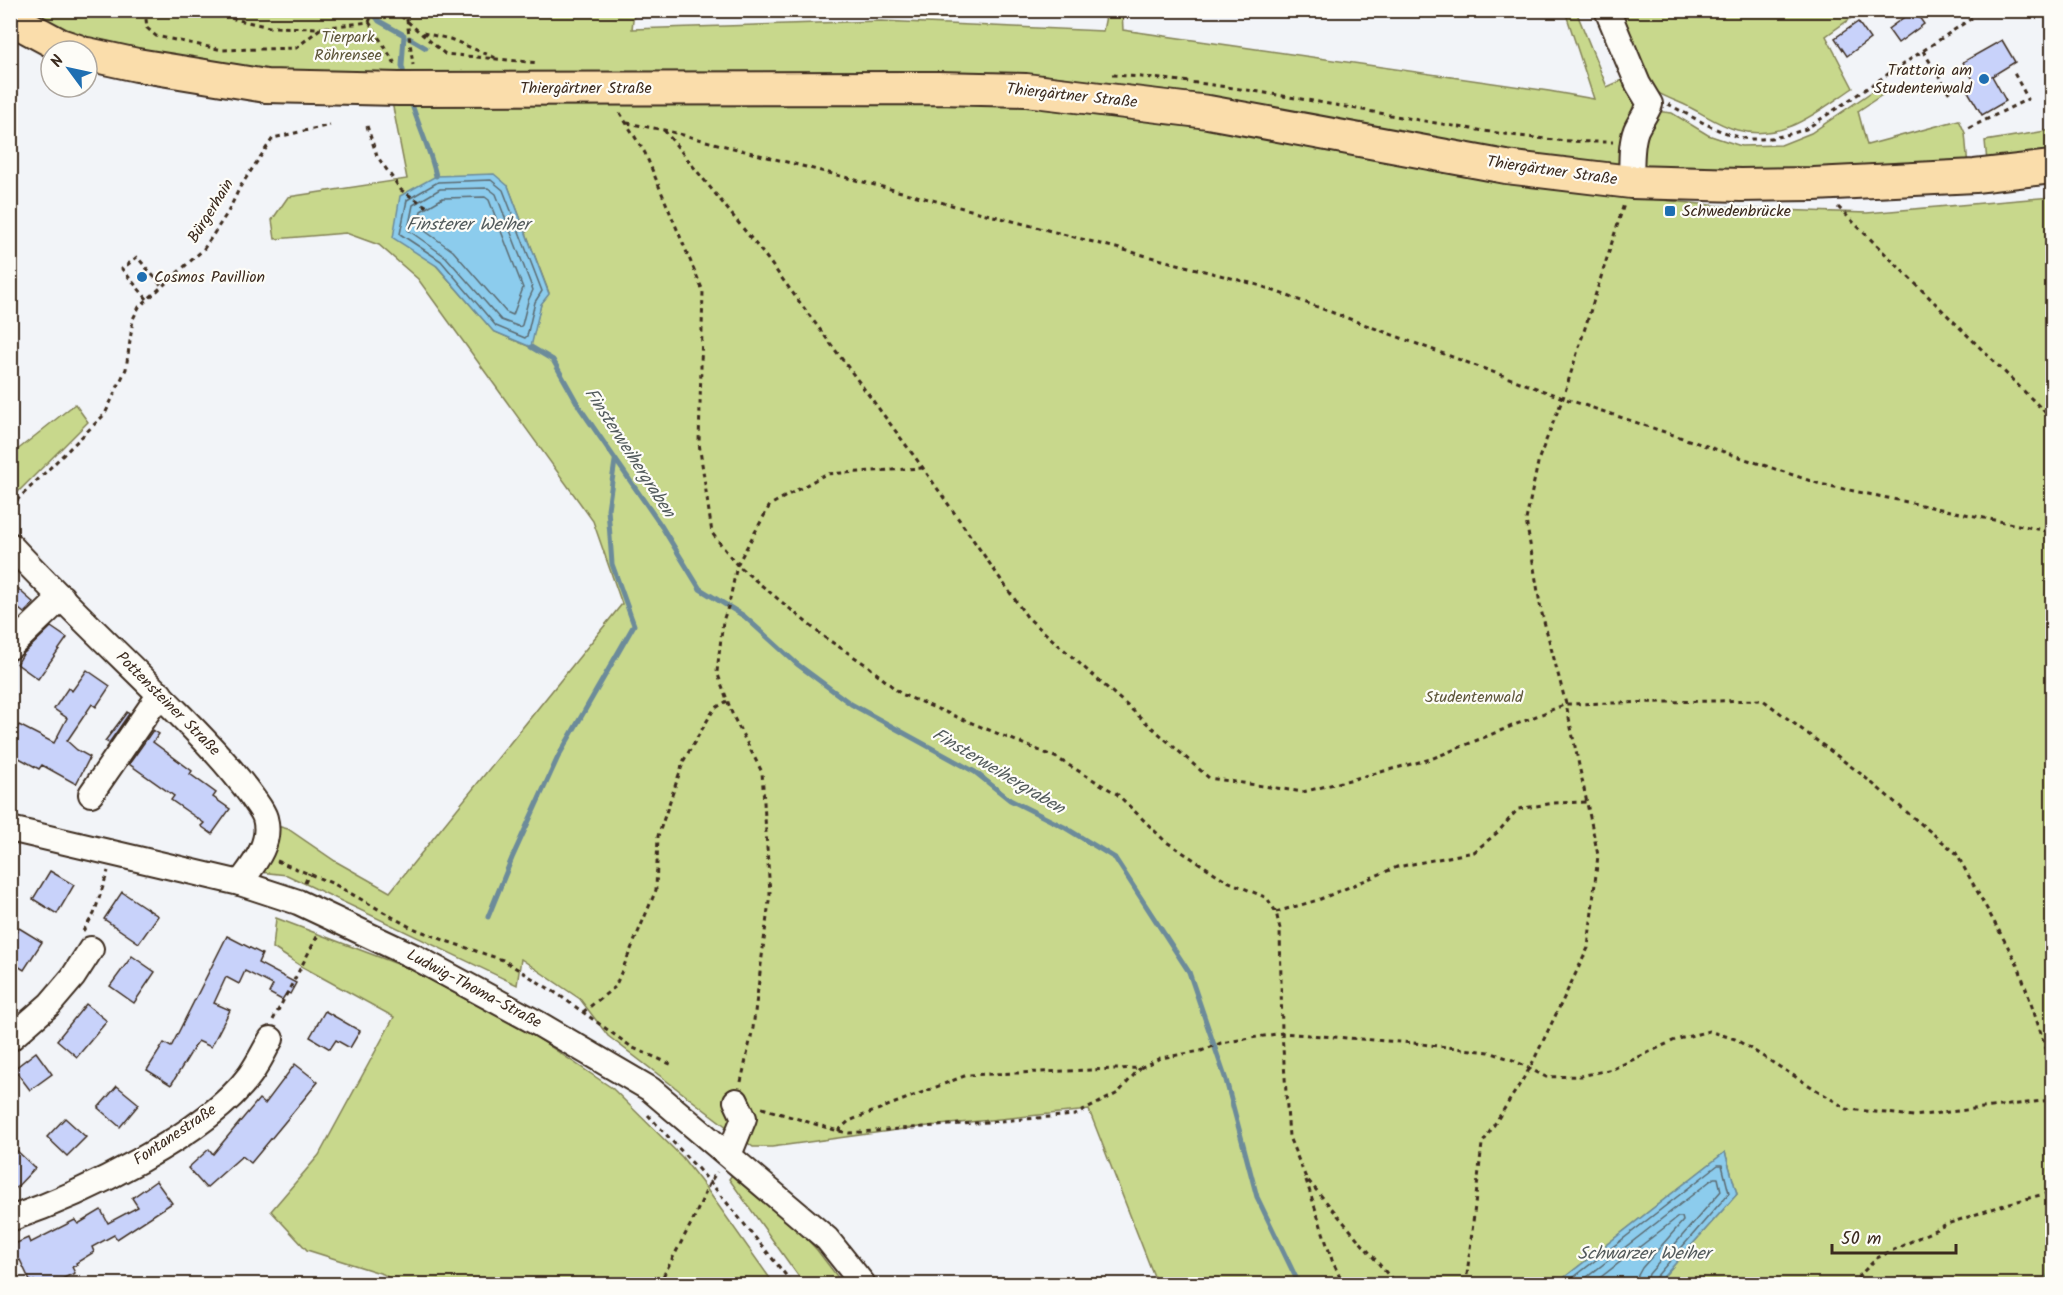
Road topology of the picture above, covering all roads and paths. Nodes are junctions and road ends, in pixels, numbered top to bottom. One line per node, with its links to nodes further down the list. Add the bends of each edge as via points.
1 (146, 10): 11 (path, via 147,28 156,36 223,50 296,48)
2 (196, 10): 11 (path, via 269,27)
3 (394, 10): 9 (path)
4 (410, 10): 9 (path)
5 (1607, 10): 21 (street)
6 (1984, 10): 14 (path)
7 (374, 11): 10 (path)
8 (10, 18): 13 (main road)
9 (407, 20): 12 (path); 19 (path)
10 (369, 21): 11 (path); 19 (path)
11 (321, 28)
12 (421, 33): 16 (path, via 450,39); 16 (path, via 445,54)
13 (49, 39)
14 (1923, 51): 20 (path); 21 (path, via 1806,129 1778,138 1749,139 1668,104)
15 (99, 57): 19 (main road, Thiergärtner Straße, via 266,86)
16 (500, 60): 17 (path)
17 (547, 64)
18 (2014, 73): 24 (path, via 2028,99)
19 (406, 89): 27 (main road, Thiergärtner Straße, via 1026,90 1208,112 1506,167)
20 (1950, 94)
21 (1650, 104): 27 (street, via 1633,141)
22 (330, 125): 30 (path, Bürgerhain, via 273,138 202,250)
23 (367, 126): 29 (path, via 377,156 401,190)
24 (1969, 128)
25 (664, 130): 32 (path, via 1258,285); 36 (path, via 766,257); 40 (path, via 627,123 645,153 703,291 699,443 712,533)
26 (2052, 167): 28 (main road, Thiergärtner Straße, via 1975,176)
27 (1631, 182): 28 (main road, Thiergärtner Straße); 32 (path)
28 (1814, 184): 34 (path)
29 (429, 208)
30 (162, 286): 31 (path, Bürgerhain); 31 (path, via 137,257 122,269)
31 (147, 300): 37 (path, Bürgerhain, via 133,319 126,369 105,414)
32 (1563, 398): 38 (path, via 1820,484); 45 (path, via 1539,458 1526,520 1541,610)
33 (2052, 408): 34 (path)
34 (2048, 413): 35 (path)
35 (2052, 419)
36 (923, 468): 40 (path, via 826,474 770,505); 45 (path, via 1027,617 1209,778 1303,792 1431,759)
37 (10, 507)
38 (2052, 532)
39 (10, 545): 41 (street, Pottensteiner Straße)
40 (737, 565): 44 (path, via 723,621 717,672); 54 (path, via 824,637 902,694 1055,757 1117,794 1165,841 1227,881 1267,898)
41 (62, 597): 42 (street); 43 (street, Pottensteiner Straße)
42 (10, 647)
43 (160, 694): 46 (street); 49 (street, Pottensteiner Straße, via 238,776 264,816 266,839)
44 (727, 700): 57 (path, via 714,710 684,760 658,836 656,890 615,987); 66 (path, via 762,772 770,893 753,1028)
45 (1566, 704): 47 (path); 62 (path, via 1763,700 1956,853 2018,965)
46 (91, 794)
47 (1586, 802): 54 (path, via 1518,809 1474,852 1397,867 1318,900); 64 (path, via 1598,855 1588,948)
48 (10, 829): 50 (street, Ludwig-Thoma-Straße)
49 (262, 852): 51 (path); 52 (street)
50 (114, 853): 52 (street, Ludwig-Thoma-Straße); 56 (path, via 94,914 80,935)
51 (309, 873): 53 (path); 57 (path, via 410,927 503,960)
52 (240, 883): 53 (street, Ludwig-Thoma-Straße)
53 (298, 902): 69 (street, Ludwig-Thoma-Straße, via 415,957 650,1089)
54 (1276, 912): 58 (path, via 1280,929)
55 (311, 928): 59 (path, via 320,931 270,1024)
56 (91, 949): 60 (street, via 50,1004)
57 (583, 1012): 61 (path, via 633,1048)
58 (1282, 1033): 63 (path, via 1160,1058); 64 (path, via 1489,1052); 70 (path, via 1289,1137)
59 (271, 1039): 73 (street, Fontanestraße, via 249,1076 221,1105 188,1130 122,1170)
60 (10, 1040)
61 (673, 1065)
62 (2052, 1066)
63 (1140, 1068): 68 (path, via 967,1075 849,1121); 68 (path, via 1118,1093 1075,1114)
64 (1530, 1068): 65 (path, via 1546,1077 1581,1076 1613,1069 1675,1040 1709,1031 1735,1039 1847,1108 1914,1116); 79 (path, via 1482,1144)
65 (2052, 1100)
66 (736, 1101): 68 (path); 69 (street, via 744,1118)
67 (644, 1111): 71 (path)
68 (838, 1131)
69 (729, 1155): 76 (street, Ludwig-Thoma-Straße, via 827,1239)
70 (1306, 1178): 77 (path); 78 (path)
71 (710, 1182): 74 (path); 75 (path)
72 (2052, 1192): 80 (path, via 1947,1224 1877,1258)
73 (10, 1219)
74 (659, 1284)
75 (793, 1284)
76 (863, 1284)
77 (1343, 1284)
78 (1396, 1284)
79 (1466, 1284)
80 (1851, 1284)

